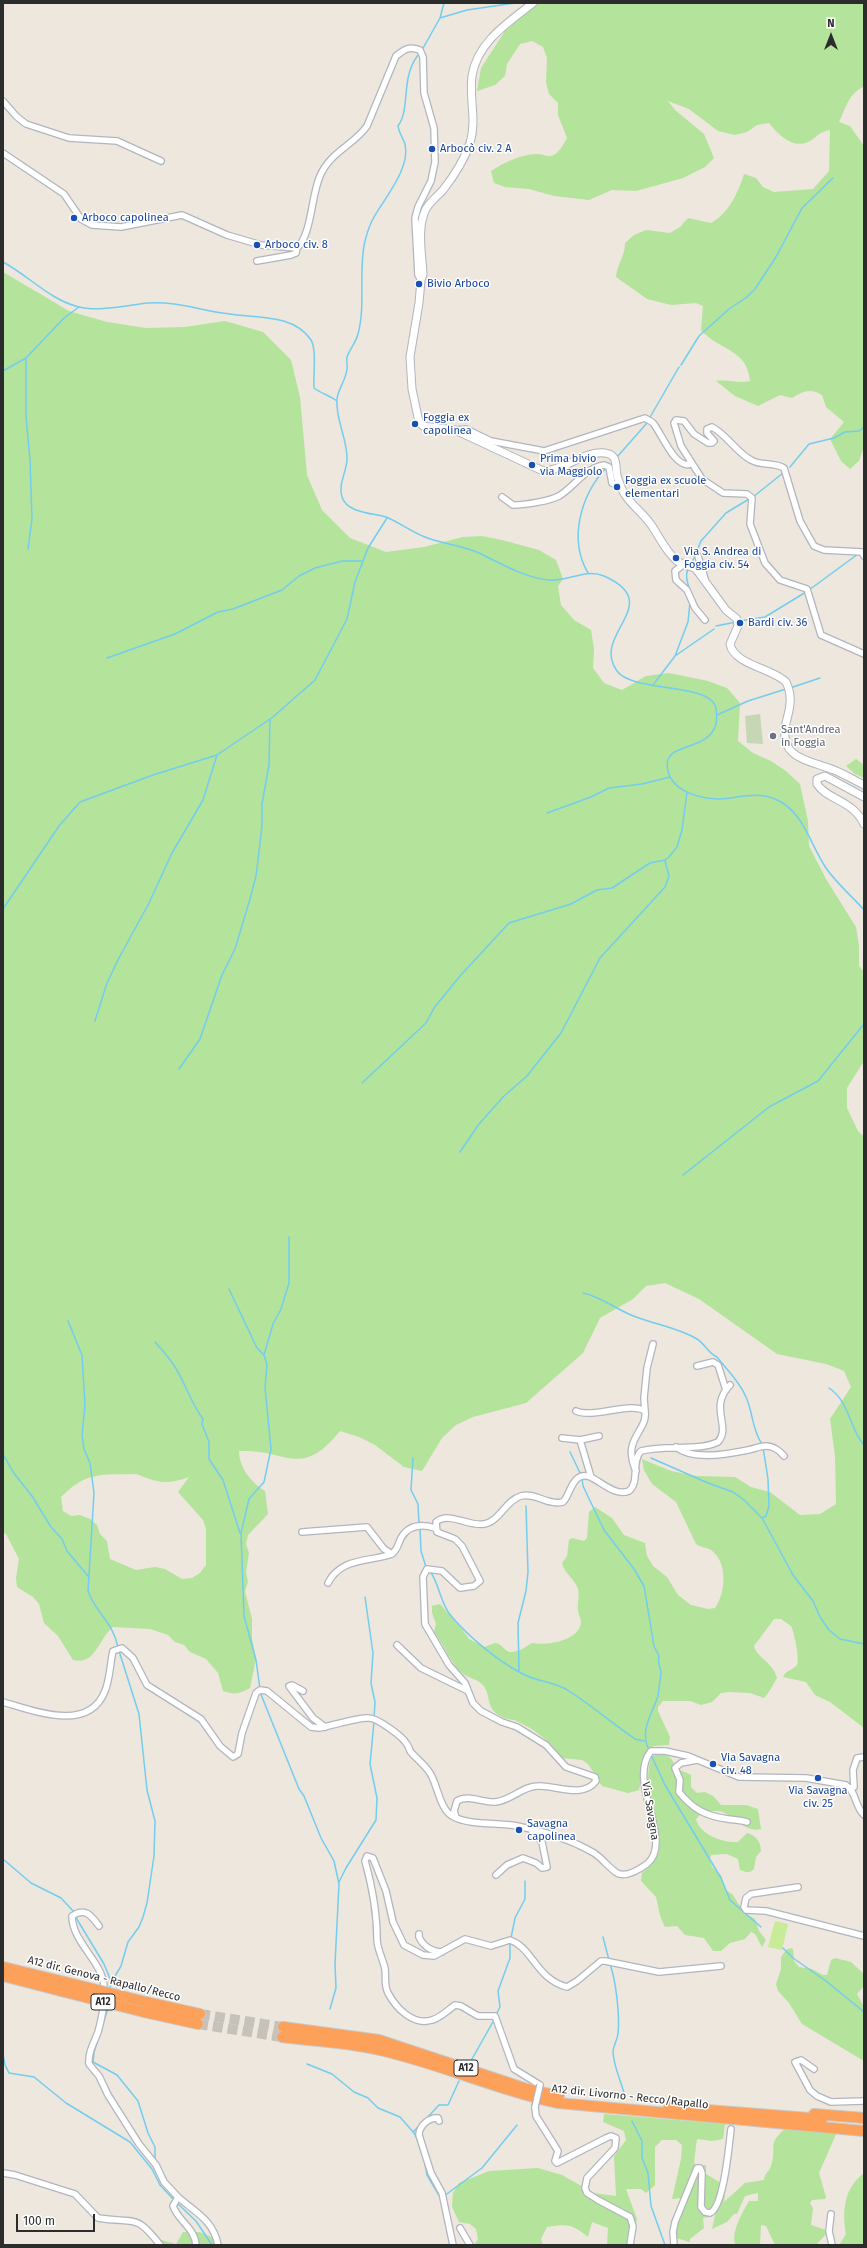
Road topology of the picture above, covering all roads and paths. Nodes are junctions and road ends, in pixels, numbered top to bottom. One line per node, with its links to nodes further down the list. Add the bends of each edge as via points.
1 (533, 3): 9 (street, via 499,29 476,62 472,76 474,118 470,143 456,174 426,209 422,219 423,274)
2 (3, 102): 4 (street, via 26,124 69,138 117,141)
3 (3, 153): 6 (street, via 64,194 81,219 92,225 121,227 182,215 227,235)
4 (161, 161)
5 (276, 243): 6 (street)
6 (261, 245): 7 (street)
7 (297, 248): 8 (street, via 296,253 291,255); 9 (street, via 304,238 315,189 326,165 336,152 362,134 368,126 396,56 412,47 420,50 423,57 424,93 435,132 433,172 415,218)
8 (257, 261)
9 (420, 280): 10 (street, via 410,356 416,411 420,424)
10 (455, 430): 11 (street, via 466,429 491,441 544,451 645,418 654,424 671,451 683,463); 12 (street, via 543,470 555,470 596,454 612,455 616,461 616,475)
11 (691, 464): 15 (street, via 692,460 681,446 676,433 676,420 684,422 694,434 708,443 714,440 707,433 707,429 712,427 752,461 784,468 800,520 814,546 824,550 862,552); 19 (street, via 702,479 723,493 747,494 752,498 750,524 765,563 780,580 807,590 821,636)
12 (620, 487): 13 (street, via 612,483 609,467 604,465 588,472 551,500 513,504); 16 (street, via 627,500 651,525 664,547 677,561)
13 (502, 497)
14 (698, 556): 17 (street)
15 (864, 556)
16 (684, 564): 17 (street, via 696,569); 18 (street, via 675,571 676,580 687,590 695,608)
17 (705, 582): 20 (street, via 737,622 730,644 733,652 740,659 782,678 788,686 791,699 785,731 786,743 792,754 835,770)
18 (705, 620)
19 (864, 654)
20 (864, 785)
21 (864, 797): 22 (street, via 825,776 817,779 820,789 846,803)
22 (864, 824)
23 (653, 1344): 26 (street, via 646,1368)
24 (698, 1366): 30 (street, via 713,1362 718,1365 728,1388 720,1403 722,1438 714,1444 703,1446)
25 (576, 1411): 26 (street, via 588,1414 637,1409)
26 (645, 1411): 32 (street, via 645,1418 631,1449 632,1463)
27 (599, 1436): 29 (street)
28 (562, 1438): 29 (street)
29 (580, 1440): 33 (street)
30 (676, 1446): 31 (street, via 681,1451 701,1455 733,1453 766,1446 780,1451); 32 (street, via 642,1451 638,1456)
31 (784, 1456)
32 (636, 1471): 33 (street, via 633,1487 625,1493 616,1492)
33 (591, 1477): 34 (street, via 577,1478 562,1502 549,1503 521,1496 484,1524 441,1519 436,1522)
34 (435, 1528): 36 (street, via 420,1525 411,1528 401,1538 397,1550); 40 (street, via 437,1532 455,1539 462,1546 480,1578 479,1583 467,1588 456,1586 447,1575 435,1569 427,1569 423,1577 425,1624)
35 (302, 1532): 36 (street, via 367,1527 384,1549)
36 (392, 1554): 37 (street, via 350,1563 339,1569)
37 (328, 1583)
38 (397, 1645): 40 (street, via 421,1668)
39 (303, 1691): 42 (street, via 289,1686 313,1718)
40 (468, 1691): 47 (street, via 473,1703 481,1711 516,1727 546,1745 566,1767 596,1777 596,1781 590,1786 567,1791 548,1786 532,1786 496,1802 463,1798 457,1801 454,1811)
41 (3, 1702): 42 (street, via 42,1714 71,1716 85,1713 102,1697 113,1652 119,1648 133,1658 147,1685 201,1719 225,1752 233,1757 238,1754 242,1733 256,1693 260,1690 267,1691 311,1728)
42 (325, 1727): 47 (street, via 369,1718 378,1720 406,1742 410,1751 432,1775 445,1809)
43 (864, 1757): 45 (street, via 857,1758 853,1770 854,1787)
44 (699, 1760): 45 (street, Via Savagna, via 739,1777 806,1778 846,1785); 48 (street, via 685,1761 675,1768 680,1780 679,1792 691,1806 700,1811 718,1818); 49 (street, Via Savagna, via 665,1751 654,1750 648,1754 644,1767 644,1790 656,1840 649,1863 637,1870 627,1874 617,1872 583,1847)
45 (850, 1788): 46 (street, via 860,1812)
46 (864, 1815)
47 (456, 1818): 49 (street, Via Savagna, via 517,1826)
48 (747, 1822)
49 (532, 1831): 50 (street, via 542,1842 547,1867 542,1868 524,1858 507,1865)
50 (496, 1875)
51 (798, 1887): 54 (street, via 751,1894 746,1898 744,1907 746,1910 766,1911)
52 (99, 1926): 69 (street, via 88,1912 83,1911 72,1916 104,1986 102,2014 90,2050 89,2064 99,2076 139,2144 156,2165)
53 (419, 1934): 55 (street, via 424,1944 433,1951)
54 (864, 1936)
55 (442, 1952): 56 (street, via 465,1939 491,1946 510,1940 520,1945 546,1977 567,1987 601,1961 659,1972); 77 (street, bridge, via 434,1956 423,1955 410,1949 400,1940 382,1879 373,1858 367,1856 365,1861 386,1987 396,2004 415,2020 424,2021 439,2017 455,2005 478,2016 495,2016 514,2069 540,2085 535,2107 536,2116 558,2151 558,2163 610,2136 616,2138 615,2148 586,2178 585,2188 598,2200 630,2217 633,2226)
56 (721, 1966)
57 (3, 1967): 59 (highway, A12 dir. Genova - Rapallo/Recco / A12)
58 (3, 1976): 59 (highway, A12)
59 (63, 1987): 60 (highway, A12 dir. Genova - Rapallo/Recco / A12, bridge)
60 (199, 2019)
61 (814, 2069): 62 (street, via 801,2060 795,2062 810,2090 817,2096 831,2102)
62 (864, 2102)
63 (786, 2115): 64 (highway, via 817,2114); 67 (highway, A12); 67 (highway, A12 dir. Livorno - Recco/Rapallo / A12, via 558,2096 524,2088 379,2040 282,2032 374,2048 525,2096 558,2103)
64 (864, 2118)
65 (439, 2121): 75 (street, via 438,2118 429,2119 420,2128 419,2135 431,2173 444,2199)
66 (731, 2129): 78 (street, via 723,2187 716,2208 710,2213 705,2212 702,2207 702,2173 700,2168 697,2168 675,2222)
67 (863, 2129)
68 (3, 2173): 72 (street, via 15,2174 75,2194 98,2218 139,2222 147,2227)
69 (176, 2200): 73 (street, via 174,2210 196,2238); 74 (street, via 210,2225 215,2232)
70 (831, 2214): 79 (street, via 829,2231)
71 (460, 2228): 76 (street)
72 (160, 2245)
73 (196, 2245)
74 (218, 2245)
75 (453, 2245)
76 (470, 2245)
77 (630, 2245)
78 (674, 2245)
79 (832, 2245)

